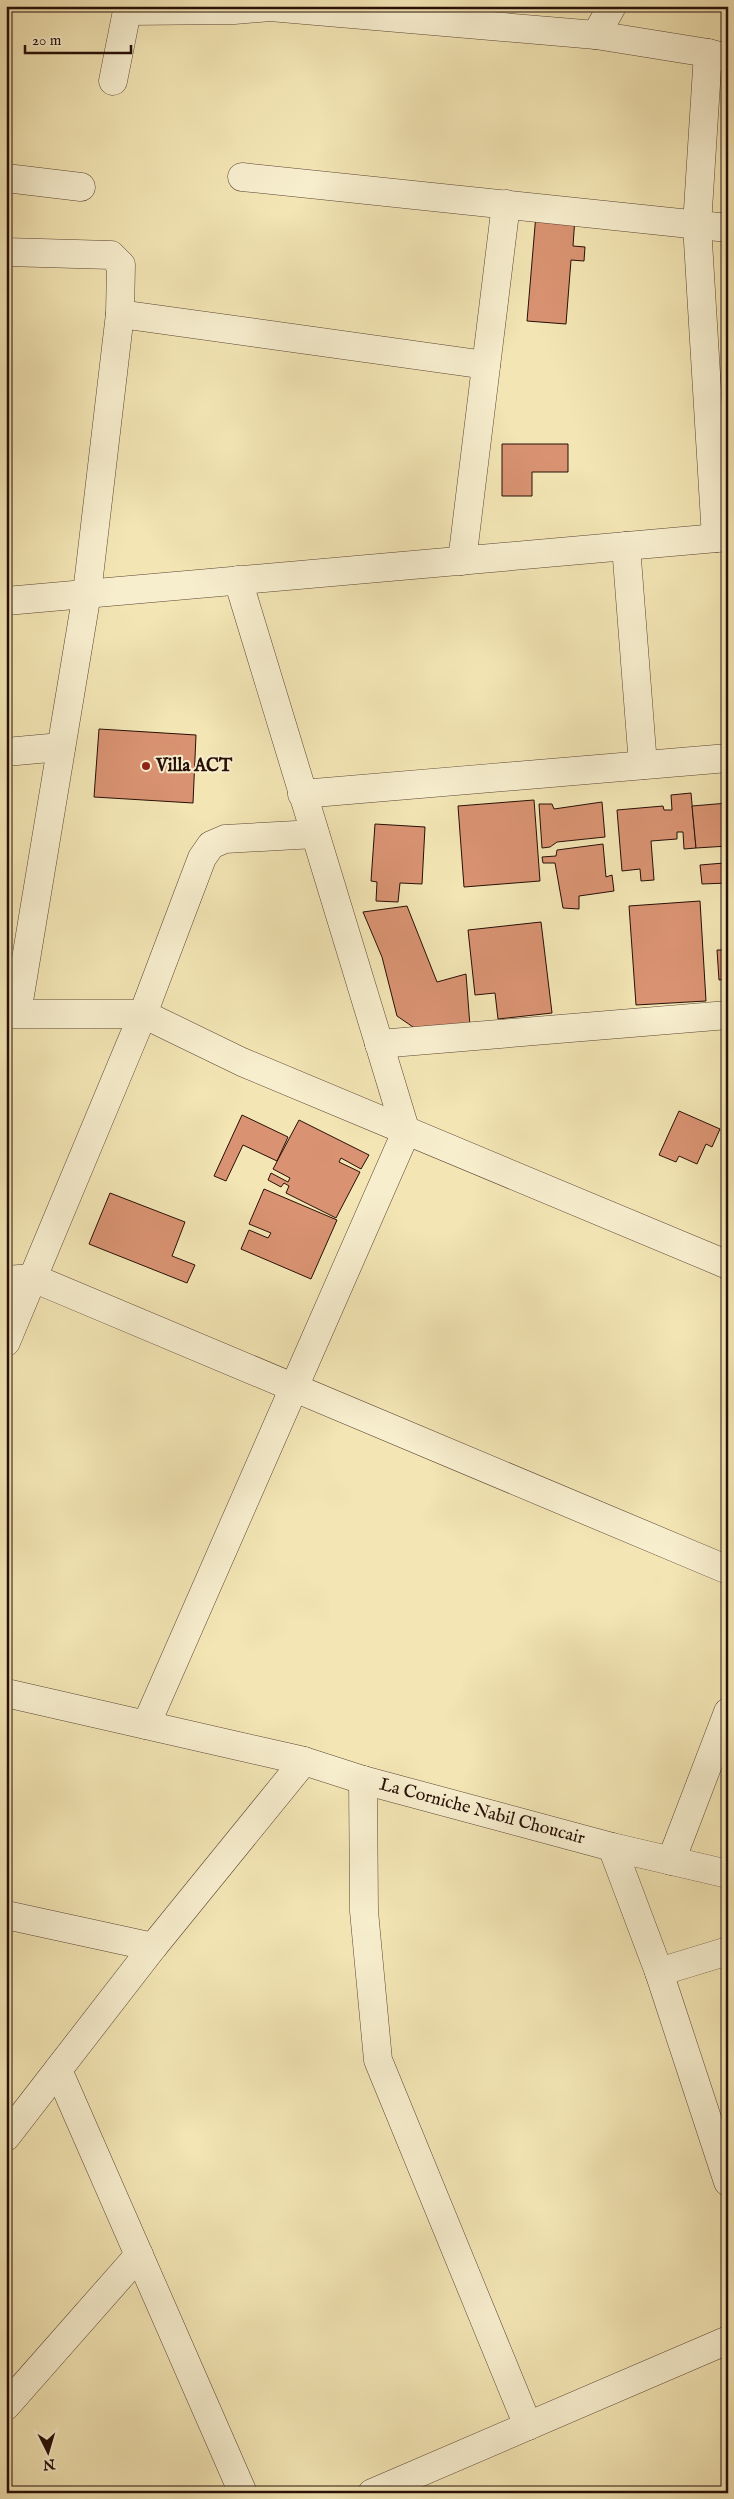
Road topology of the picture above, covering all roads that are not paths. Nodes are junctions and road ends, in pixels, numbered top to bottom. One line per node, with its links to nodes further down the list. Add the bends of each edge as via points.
1 (612, 6): 3 (street)
2 (128, 9): 3 (street, via 270,7); 5 (street)
3 (596, 35): 4 (street)
4 (718, 56): 10 (street)
5 (113, 81)
6 (242, 177): 9 (street)
7 (6, 178): 8 (street)
8 (81, 187)
9 (506, 204): 10 (street); 14 (street)
10 (697, 225): 11 (street); 15 (street)
11 (728, 228)
12 (6, 252): 13 (street, via 111,255 121,265)
13 (120, 314): 14 (street); 19 (street)
14 (486, 366): 17 (street)
15 (722, 538): 16 (street)
16 (626, 546): 17 (street); 24 (street)
17 (462, 561): 18 (street)
18 (238, 580): 19 (street); 25 (street)
19 (87, 594): 20 (street); 21 (street)
20 (6, 600)
21 (61, 747): 22 (street); 27 (street)
22 (6, 752)
23 (728, 758): 24 (street)
24 (643, 765): 25 (street)
25 (302, 794): 26 (street)
26 (315, 834): 28 (street, via 225,839 211,845 202,858); 30 (street)
27 (12, 1014): 28 (street)
28 (143, 1014): 31 (street, via 242,1062); 33 (street)
29 (728, 1015): 30 (street)
30 (379, 1044): 31 (street)
31 (406, 1132): 32 (street); 36 (street)
32 (728, 1265)
33 (33, 1278): 34 (street); 35 (street); 36 (street)
34 (6, 1280)
35 (6, 1342)
36 (294, 1387): 37 (street); 40 (street)
37 (728, 1570)
38 (6, 1693): 40 (street, La Corniche Nabil Choucair)
39 (728, 1712): 44 (street)
40 (146, 1725): 41 (street, La Corniche Nabil Choucair)
41 (304, 1761): 42 (street, La Corniche Nabil Choucair); 47 (street)
42 (363, 1780): 43 (street, La Corniche Nabil Choucair); 56 (street, via 364,1911 378,2060)
43 (612, 1847): 44 (street, La Corniche Nabil Choucair); 49 (street)
44 (671, 1861): 45 (street, La Corniche Nabil Choucair)
45 (728, 1874)
46 (6, 1915): 47 (street)
47 (153, 1947): 50 (street)
48 (728, 1951): 49 (street)
49 (659, 1972): 52 (street)
50 (58, 2070): 51 (street); 53 (street)
51 (6, 2137)
52 (728, 2182)
53 (139, 2255): 55 (street); 57 (street)
54 (728, 2340): 56 (street)
55 (6, 2406)
56 (528, 2426): 58 (street)
57 (243, 2493)
58 (372, 2493)

